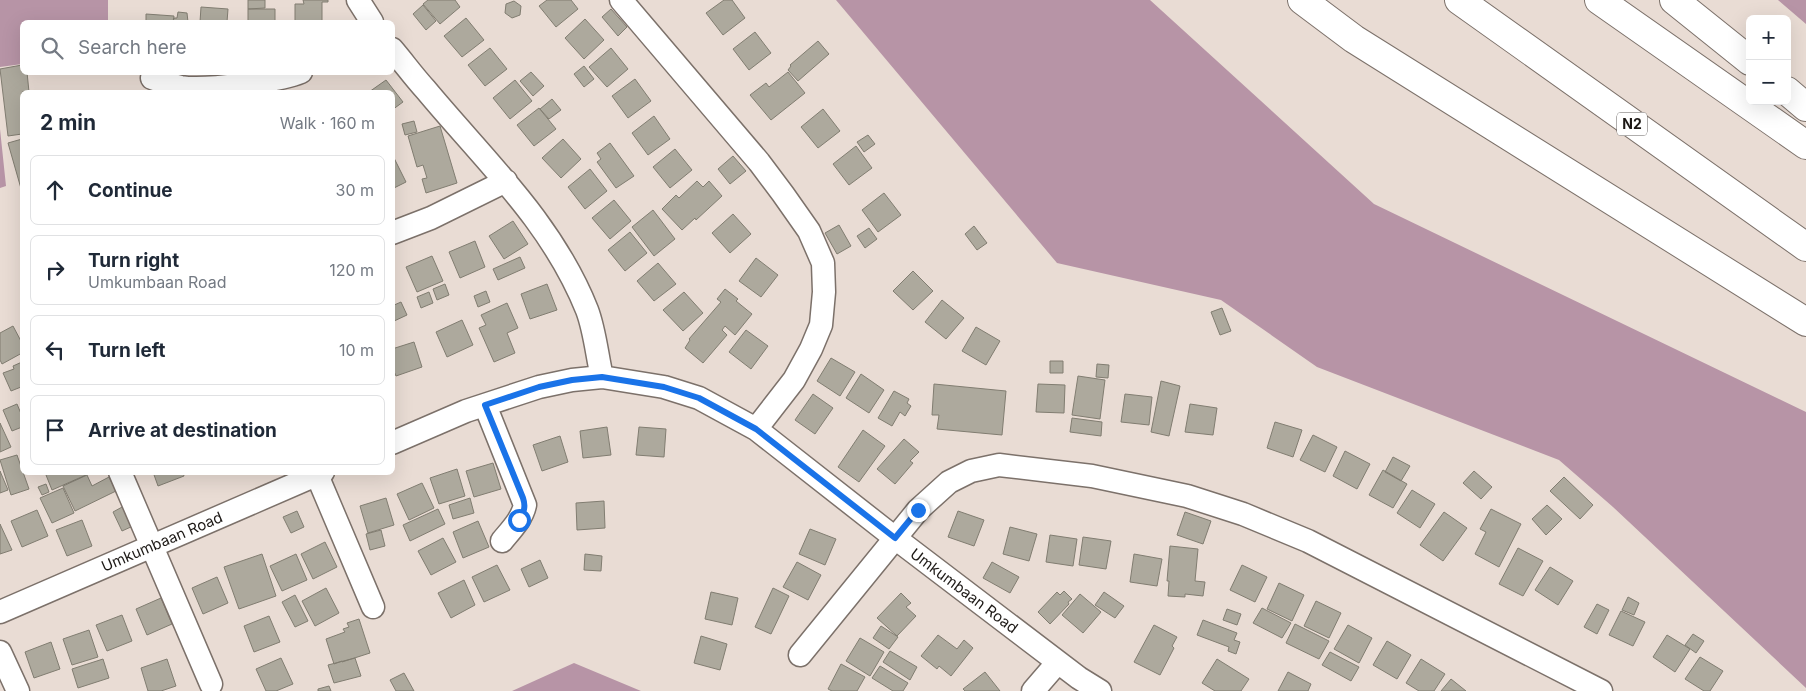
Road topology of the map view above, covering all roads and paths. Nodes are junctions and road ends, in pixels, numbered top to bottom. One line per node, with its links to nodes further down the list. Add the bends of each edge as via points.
1 (358, 0): 7 (street)
2 (621, 0): 21 (street, via 759,162 810,231 823,263 822,325 794,380)
3 (1302, 0): 18 (highway, via 1354,39)
4 (1459, 0): 17 (highway, N2)
5 (1599, 0): 14 (highway)
6 (1674, 0): 9 (highway)
7 (371, 20)
8 (395, 53): 15 (street)
9 (1749, 60)
10 (290, 75): 11 (street, via 201,88 183,87)
11 (152, 78)
12 (1791, 94): 13 (highway)
13 (1806, 107)
14 (1806, 145)
15 (506, 180): 16 (street, via 431,218); 19 (street, via 549,238 571,275 588,312)
16 (395, 232)
17 (1806, 247)
18 (1806, 322)
19 (602, 377): 20 (street, Umkumbaan Road, via 539,387); 21 (street, Umkumbaan Road, via 664,387 699,398)
20 (485, 405): 22 (street, Umkumbaan Road); 27 (street, via 525,505 519,520)
21 (756, 429): 26 (street, Umkumbaan Road)
22 (395, 442)
23 (121, 475): 28 (street)
24 (318, 475): 28 (street, Umkumbaan Road)
25 (320, 475): 29 (street)
26 (895, 538): 32 (street); 33 (street, Umkumbaan Road); 38 (street, via 918,510 949,482 971,471 999,465 1092,476 1187,496 1243,514 1308,541)
27 (502, 541)
28 (152, 546): 30 (street, Umkumbaan Road); 34 (street)
29 (373, 607)
30 (0, 612)
31 (0, 652): 35 (street)
32 (800, 655)
33 (1058, 662): 36 (street); 37 (street, Umkumbaan Road)
34 (211, 684)
35 (18, 691)
36 (1034, 691)
37 (1100, 691)
38 (1601, 691)

